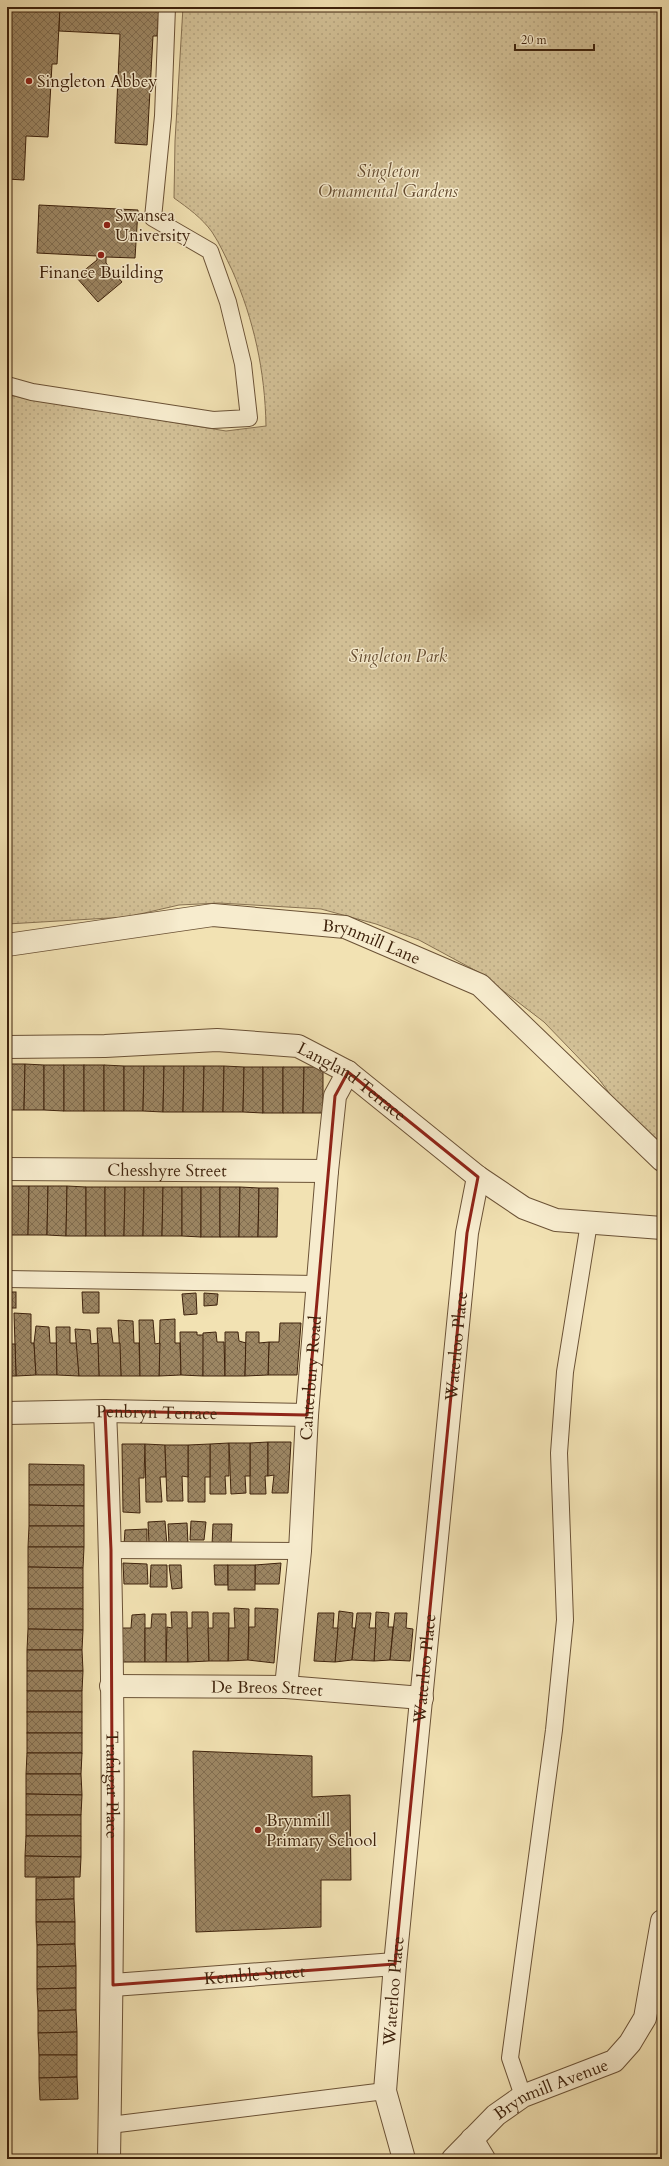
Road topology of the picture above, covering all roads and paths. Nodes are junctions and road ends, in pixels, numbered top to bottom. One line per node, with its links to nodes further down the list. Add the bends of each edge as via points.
1 (167, 7): 2 (lane, via 163,116 153,218 210,251 228,302 243,364 249,418 213,420 32,392)
2 (7, 385)
3 (7, 945): 6 (street, Brynmill Lane, via 214,915 345,927 480,985)
4 (7, 1047): 5 (street, Langland Terrace, via 105,1046 217,1040 298,1046)
5 (348, 1072): 8 (street, Canterbury Road, via 335,1096); 9 (street, Langland Terrace)
6 (662, 1160)
7 (7, 1169): 8 (street, Chesshyre Street)
8 (326, 1171): 13 (street, Canterbury Road)
9 (478, 1177): 10 (street, Langland Terrace, via 524,1208 556,1220); 21 (street, Waterloo Place, via 467,1233)
10 (589, 1223): 11 (street, Langland Terrace); 27 (lane, via 565,1372 559,1453 564,1628 554,1730 510,2058)
11 (662, 1228)
12 (7, 1279): 13 (lane)
13 (316, 1284): 16 (street, Canterbury Road)
14 (105, 1411): 15 (street, Penbryn Terrace); 16 (street, Penbryn Terrace); 17 (street, Trafalgar Place)
15 (7, 1413)
16 (307, 1415): 18 (street, Canterbury Road)
17 (111, 1550): 18 (lane); 19 (street, Trafalgar Place)
18 (300, 1551): 20 (street, Canterbury Road)
19 (111, 1686): 20 (street, De Breos Street); 25 (street, Trafalgar Place)
20 (286, 1687): 21 (street, De Breos Street)
21 (422, 1698): 24 (street, Waterloo Place)
22 (662, 1921): 23 (street)
23 (660, 1949): 27 (street, Brynmill Avenue, via 645,2018 630,2043 614,2061)
24 (395, 1964): 25 (street, Kemble Street); 26 (street, Waterloo Place)
25 (113, 1985): 28 (street, Trafalgar Place)
26 (385, 2091): 28 (lane); 31 (street, Waterloo Place)
27 (523, 2096): 29 (street, Brynmill Avenue, via 496,2115)
28 (110, 2125): 30 (street, Trafalgar Place)
29 (472, 2139): 32 (street, Brynmill Avenue); 33 (street)
30 (109, 2159)
31 (404, 2159)
32 (453, 2159)
33 (484, 2159)

